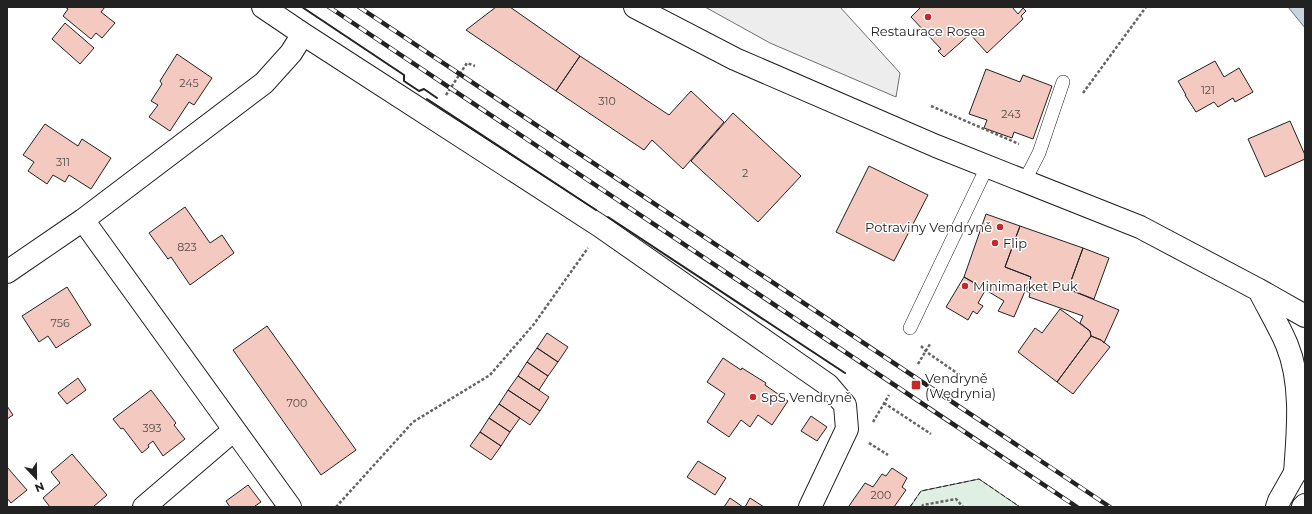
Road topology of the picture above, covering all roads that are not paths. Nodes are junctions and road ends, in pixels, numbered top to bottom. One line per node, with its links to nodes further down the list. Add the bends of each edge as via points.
1 (264, 7): 3 (street)
2 (635, 7): 5 (street, via 735,59)
3 (303, 34): 7 (street, via 291,53 264,83); 16 (street, via 600,226 828,385 845,405 847,430)
4 (1064, 82): 6 (lane, via 1039,153)
5 (987, 168): 6 (street); 11 (lane)
6 (1024, 182): 9 (street, via 1140,227)
7 (83, 220): 8 (street); 12 (street)
8 (7, 272)
9 (1259, 290): 10 (street); 13 (street, via 1287,346 1293,367 1297,391)
10 (1305, 316)
11 (910, 328)
12 (234, 430): 14 (street); 15 (street)
13 (1300, 464): 17 (street)
14 (144, 507)
15 (290, 507)
16 (810, 507)
17 (1277, 507)

